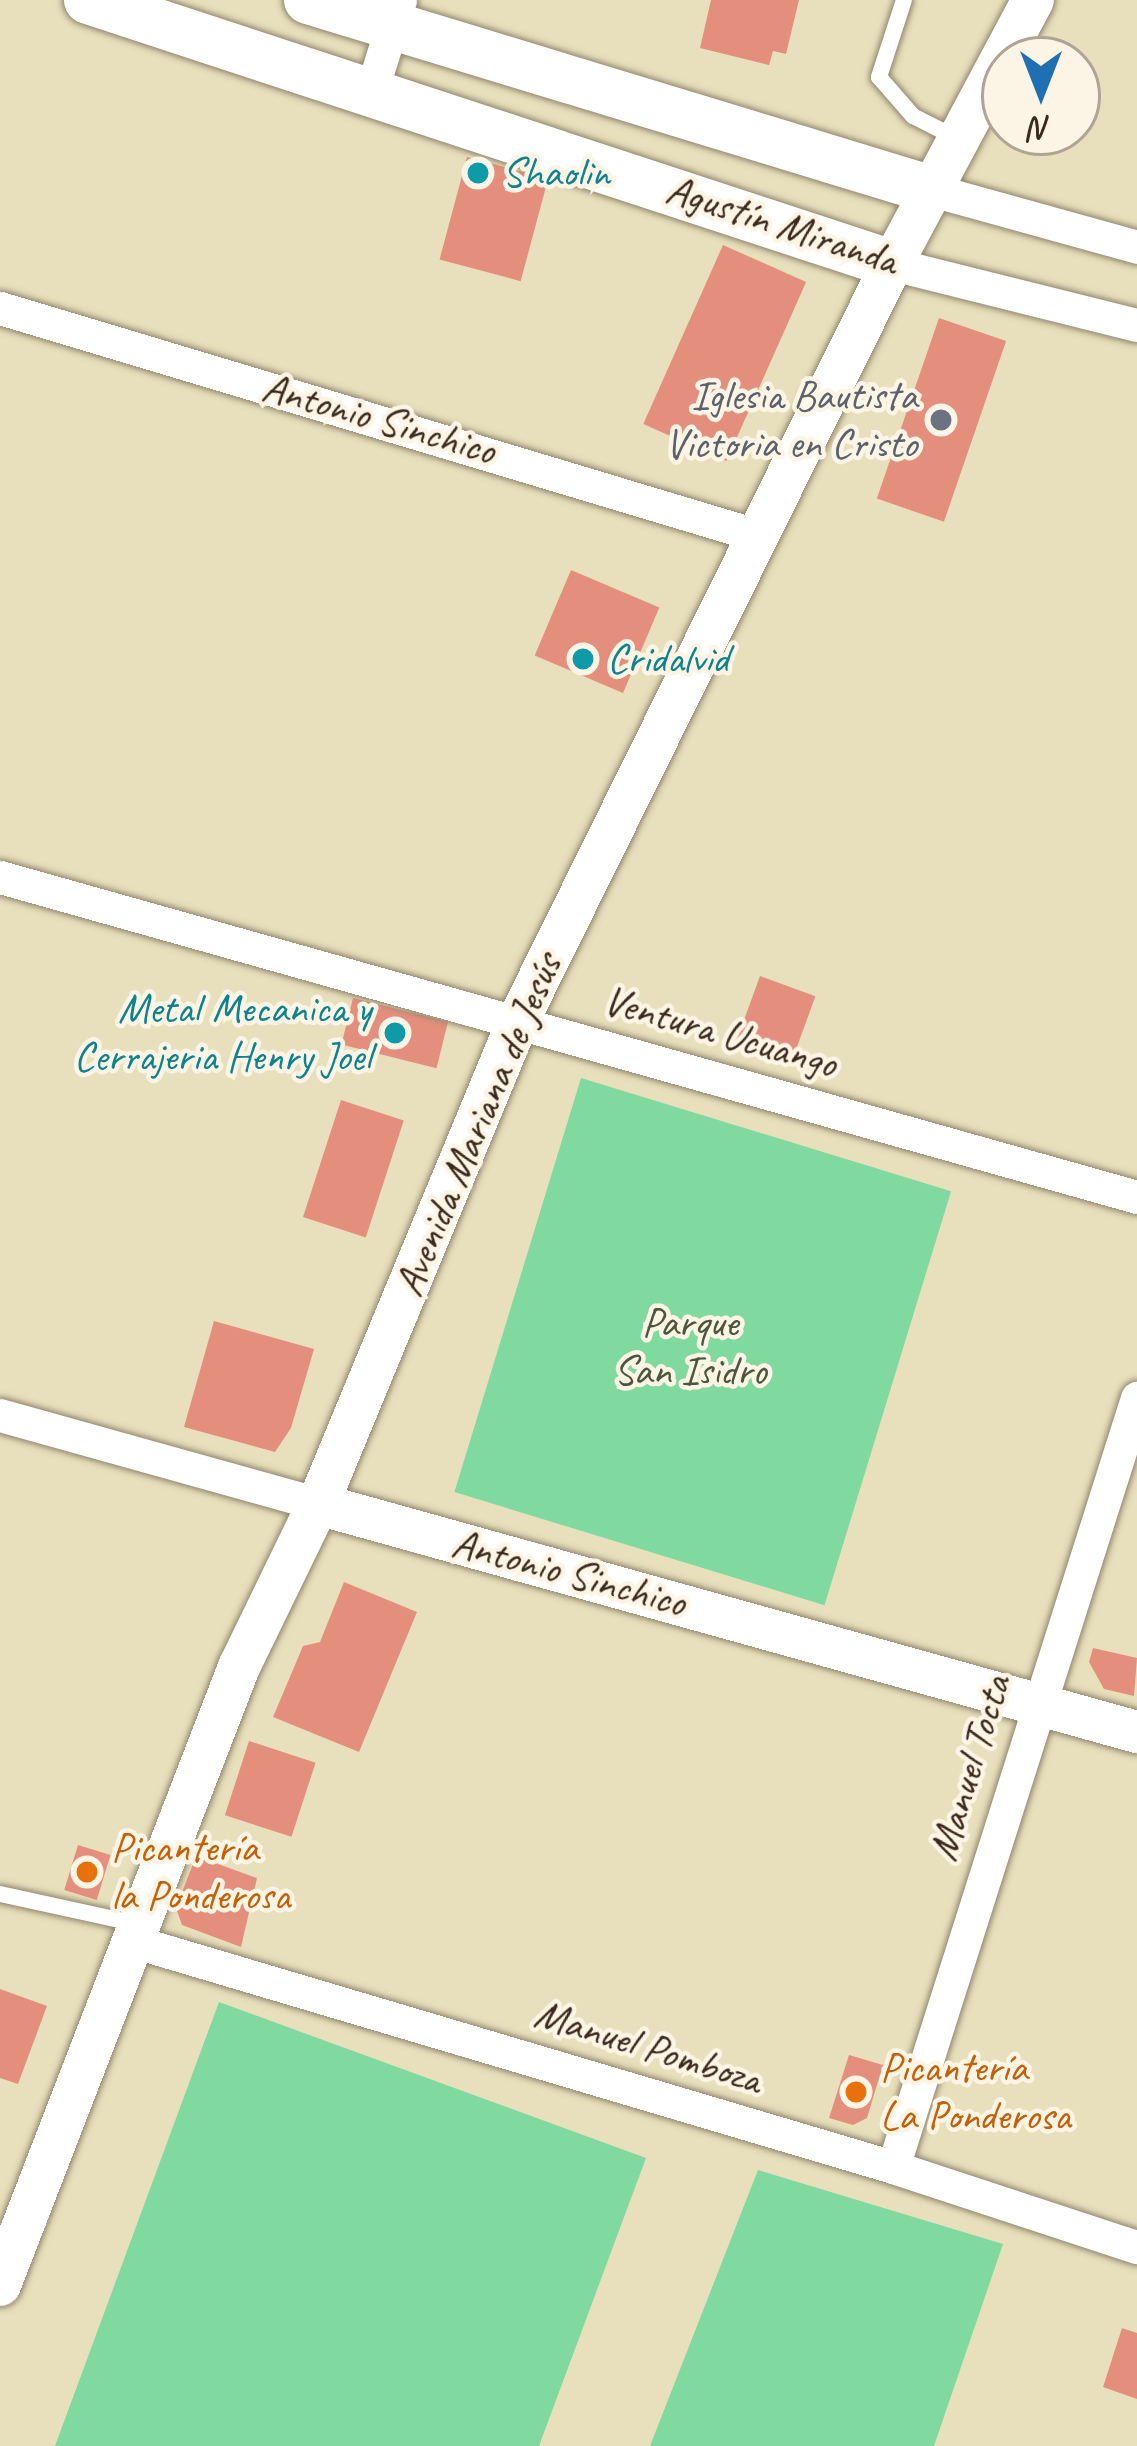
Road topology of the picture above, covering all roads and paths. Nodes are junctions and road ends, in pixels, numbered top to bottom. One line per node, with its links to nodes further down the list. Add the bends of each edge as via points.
1 (88, 0): 6 (main road, Agustín Miranda)
2 (308, 0): 5 (main road, Agustín Miranda)
3 (904, 0): 7 (lane, via 880,77 913,116)
4 (1033, 0): 7 (street, Avenida Mariana de Jesús)
5 (397, 13): 6 (street); 8 (main road, Agustín Miranda)
6 (372, 89): 10 (main road, Agustín Miranda)
7 (959, 140): 8 (street, Avenida Mariana de Jesús)
8 (932, 190): 9 (street, Agustín Miranda); 10 (street, Avenida Mariana de Jesús)
9 (1137, 247)
10 (892, 264): 12 (street, Agustín Miranda); 13 (street, Avenida Mariana de Jesús)
11 (0, 308): 13 (street, Antonio Sinchico)
12 (1137, 325)
13 (756, 535): 15 (street, Avenida Mariana de Jesús)
14 (0, 877): 15 (street, Ventura Ucuango)
15 (518, 1021): 16 (street, Ventura Ucuango); 19 (street, Avenida Mariana de Jesús)
16 (1137, 1197)
17 (1137, 1399): 20 (street, Manuel Tocta)
18 (0, 1415): 19 (street, Antonio Sinchico)
19 (318, 1504): 20 (street, Antonio Sinchico); 23 (street, Avenida Mariana de Jesús, via 239,1667)
20 (1037, 1702): 21 (street, Antonio Sinchico); 24 (street, Manuel Tocta)
21 (1137, 1732)
22 (0, 1894): 23 (lane)
23 (136, 1932): 24 (street, Manuel Pomboza); 26 (street, Avenida Mariana de Jesús)
24 (893, 2167): 25 (street, Manuel Pomboza)
25 (1137, 2248)
26 (0, 2285)

